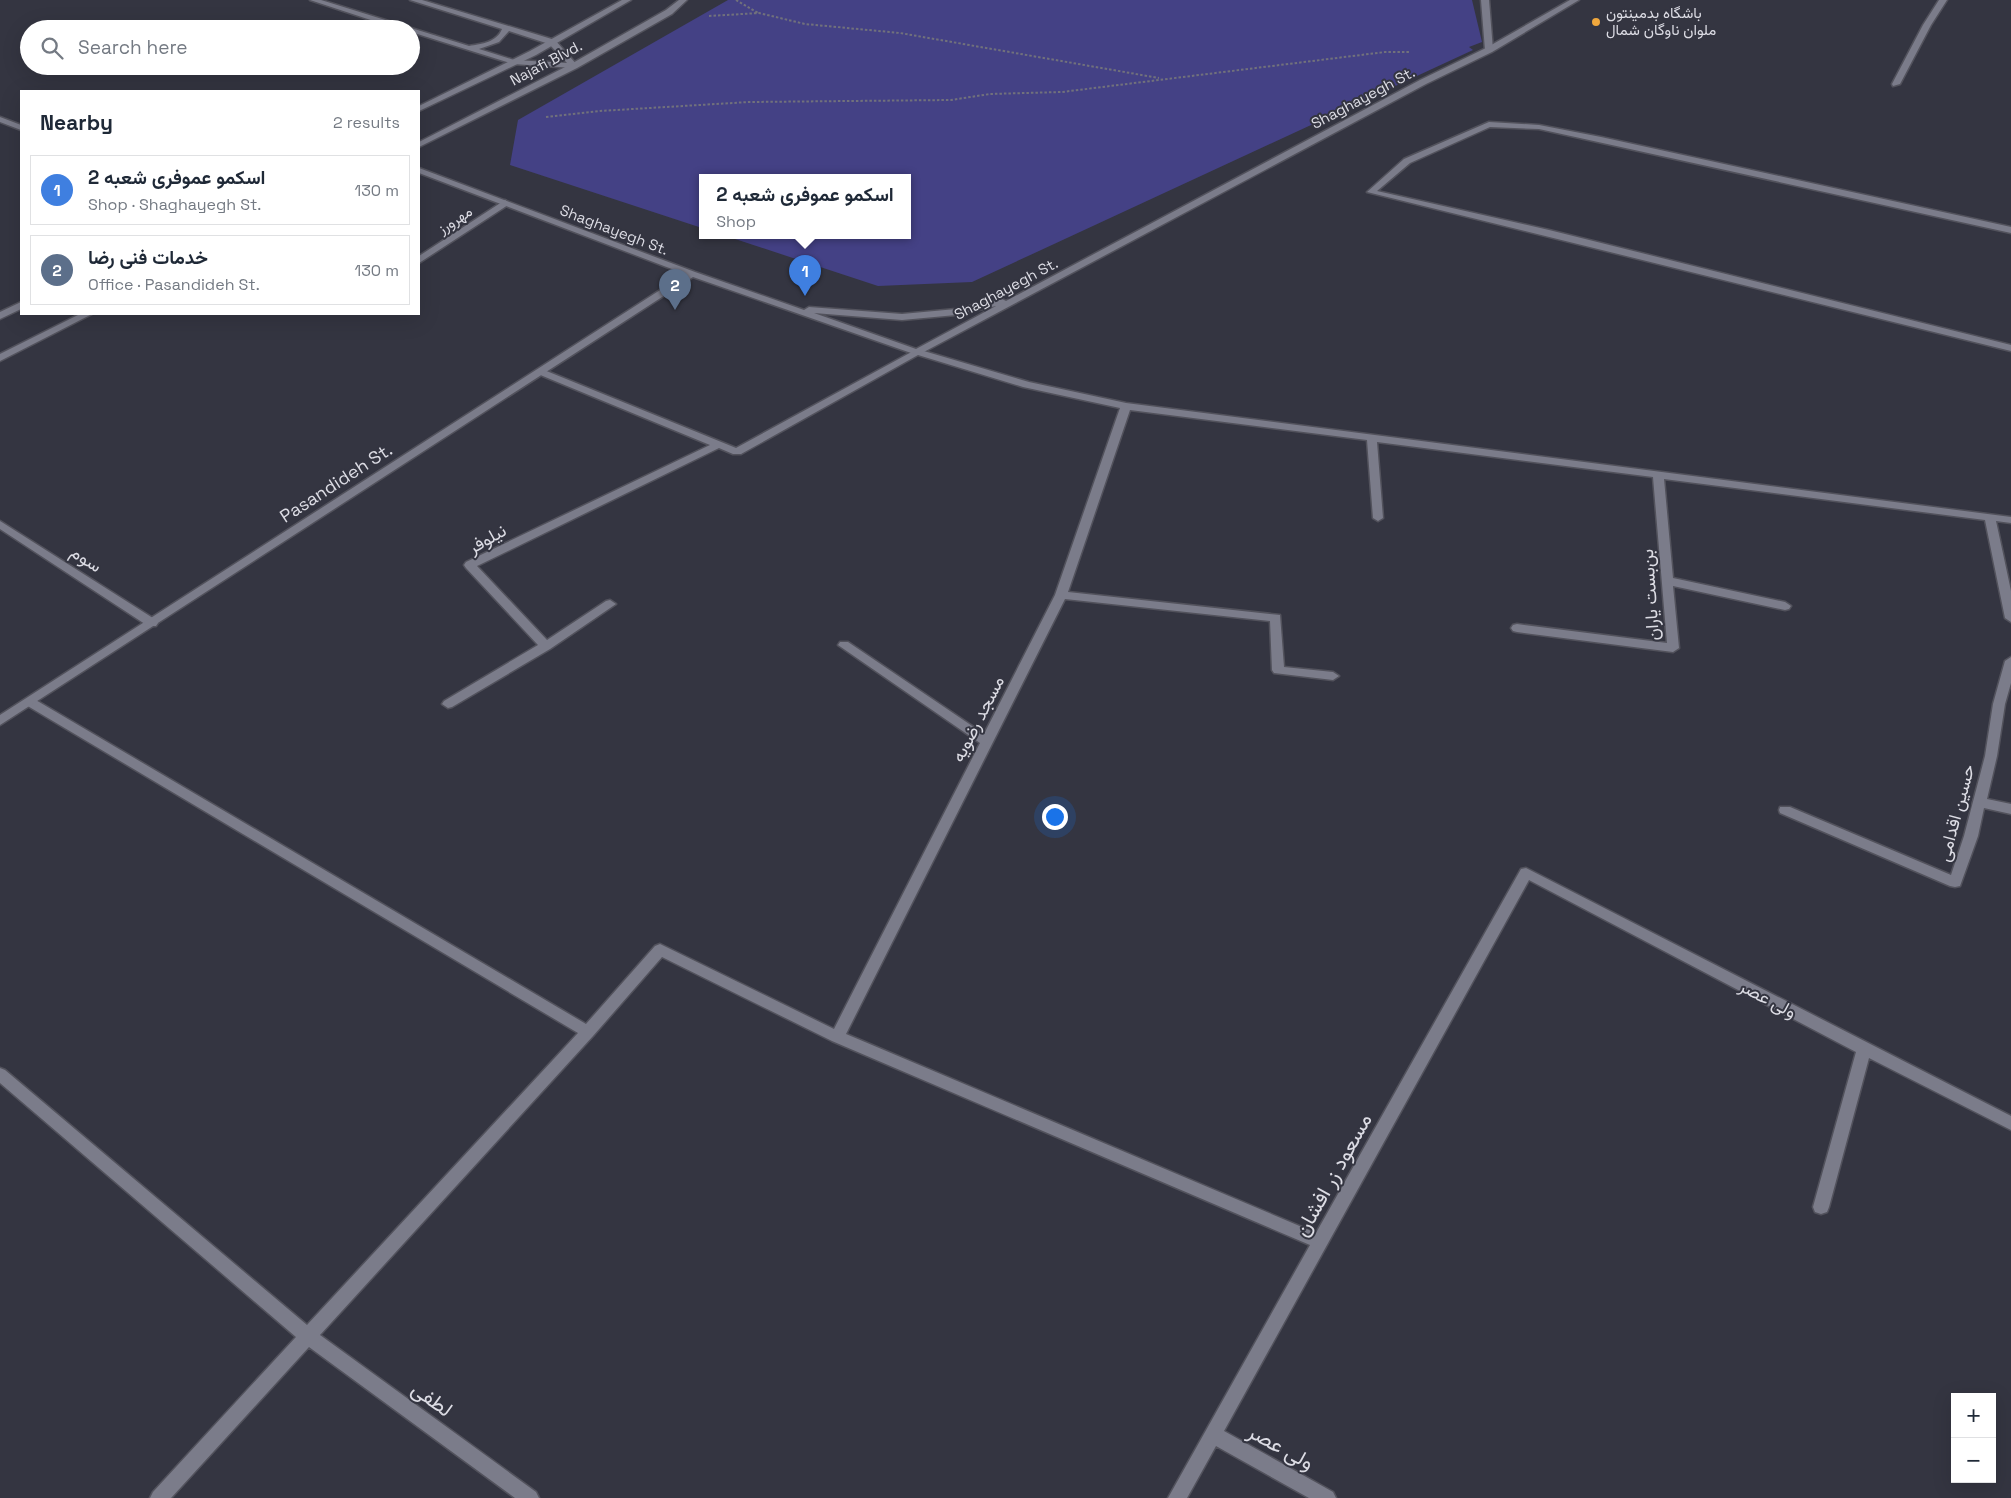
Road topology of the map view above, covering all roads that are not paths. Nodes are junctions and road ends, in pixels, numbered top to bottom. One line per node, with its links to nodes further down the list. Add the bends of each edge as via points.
1 (314, 0): 8 (street)
2 (414, 0): 9 (street)
3 (627, 0): 11 (street, Najafi Blvd.)
4 (683, 0): 15 (street, Najafi Blvd., via 669,12)
5 (1485, 0): 13 (street)
6 (1943, 0): 16 (street)
7 (1572, 1): 13 (street, Shaghayegh St.)
8 (377, 20)
9 (506, 28): 11 (street); 12 (street, via 500,38)
10 (420, 33): 12 (street)
11 (552, 42): 14 (street, Najafi Blvd.); 15 (street)
12 (468, 48): 14 (street)
13 (1489, 50): 26 (street, Shaghayegh St.)
14 (513, 62): 15 (street); 17 (street, Najafi Blvd.)
15 (574, 66): 20 (street, Najafi Blvd.)
16 (1896, 84)
17 (420, 108)
18 (0, 119): 19 (street)
19 (20, 128)
20 (420, 144)
21 (420, 170): 22 (street, Shaghayegh St.)
22 (505, 204): 24 (street, مهرورز); 25 (street, Shaghayegh St.)
23 (2011, 230): 31 (street, via 1601,139 1539,128 1489,124 1407,161 1371,192 1550,233)
24 (420, 259)
25 (692, 274): 28 (street, Shaghayegh St.); 34 (street, Pasandideh St.)
26 (1017, 299): 28 (street, via 956,312 902,317); 32 (street, Shaghayegh St.)
27 (20, 306): 30 (street)
28 (789, 308): 32 (street, Shaghayegh St.)
29 (85, 315): 33 (street)
30 (0, 316)
31 (2011, 348)
32 (917, 352): 35 (street, via 1027,385); 37 (street, via 737,452)
33 (0, 358)
34 (541, 372): 37 (street); 48 (street, Pasandideh St.)
35 (1126, 406): 36 (street); 44 (street, مسجد رضویه)
36 (1372, 438): 38 (street); 39 (street)
37 (719, 444): 51 (street, نیلوفر, via 470,565)
38 (1658, 475): 40 (street); 43 (street, بن‌بست یاران)
39 (1378, 518)
40 (1990, 518): 41 (street); 47 (street)
41 (2011, 520)
42 (0, 524): 48 (street, سوم)
43 (1668, 581): 46 (street); 49 (street, بن‌بست یاران, via 1673,648)
44 (1061, 595): 53 (street, via 1276,618 1278,670); 57 (street, مسجد رضویه)
45 (610, 604): 51 (street)
46 (1785, 606)
47 (2011, 618)
48 (152, 623): 54 (street, Pasandideh St.)
49 (1516, 628)
50 (844, 645): 57 (street)
51 (546, 646): 55 (street)
52 (2011, 661): 58 (street, حسین اقدامی)
53 (1333, 676)
54 (30, 702): 56 (street, Pasandideh St.); 62 (street)
55 (448, 704)
56 (0, 721)
57 (986, 741): 63 (street, مسجد رضویه)
58 (1979, 802): 59 (street); 60 (street, حسین اقدامی, via 1955,882)
59 (2011, 809)
60 (1785, 810)
61 (1526, 872): 64 (street, ولی عصر); 68 (street, مسعود زر افشان)
62 (588, 1032): 63 (street, via 660,950); 69 (street)
63 (837, 1037): 68 (street)
64 (1864, 1049): 66 (street, ولی عصر); 67 (street)
65 (0, 1074): 69 (street, لطفی)
66 (2011, 1123)
67 (1821, 1207)
68 (1320, 1242): 70 (street, مسعود زر افشان)
69 (307, 1336): 71 (street); 72 (street, لطفی)
70 (1213, 1435): 73 (street, مسعود زر افشان); 74 (street, ولی عصر)
71 (159, 1498)
72 (530, 1498)
73 (1177, 1498)
74 (1327, 1498)

